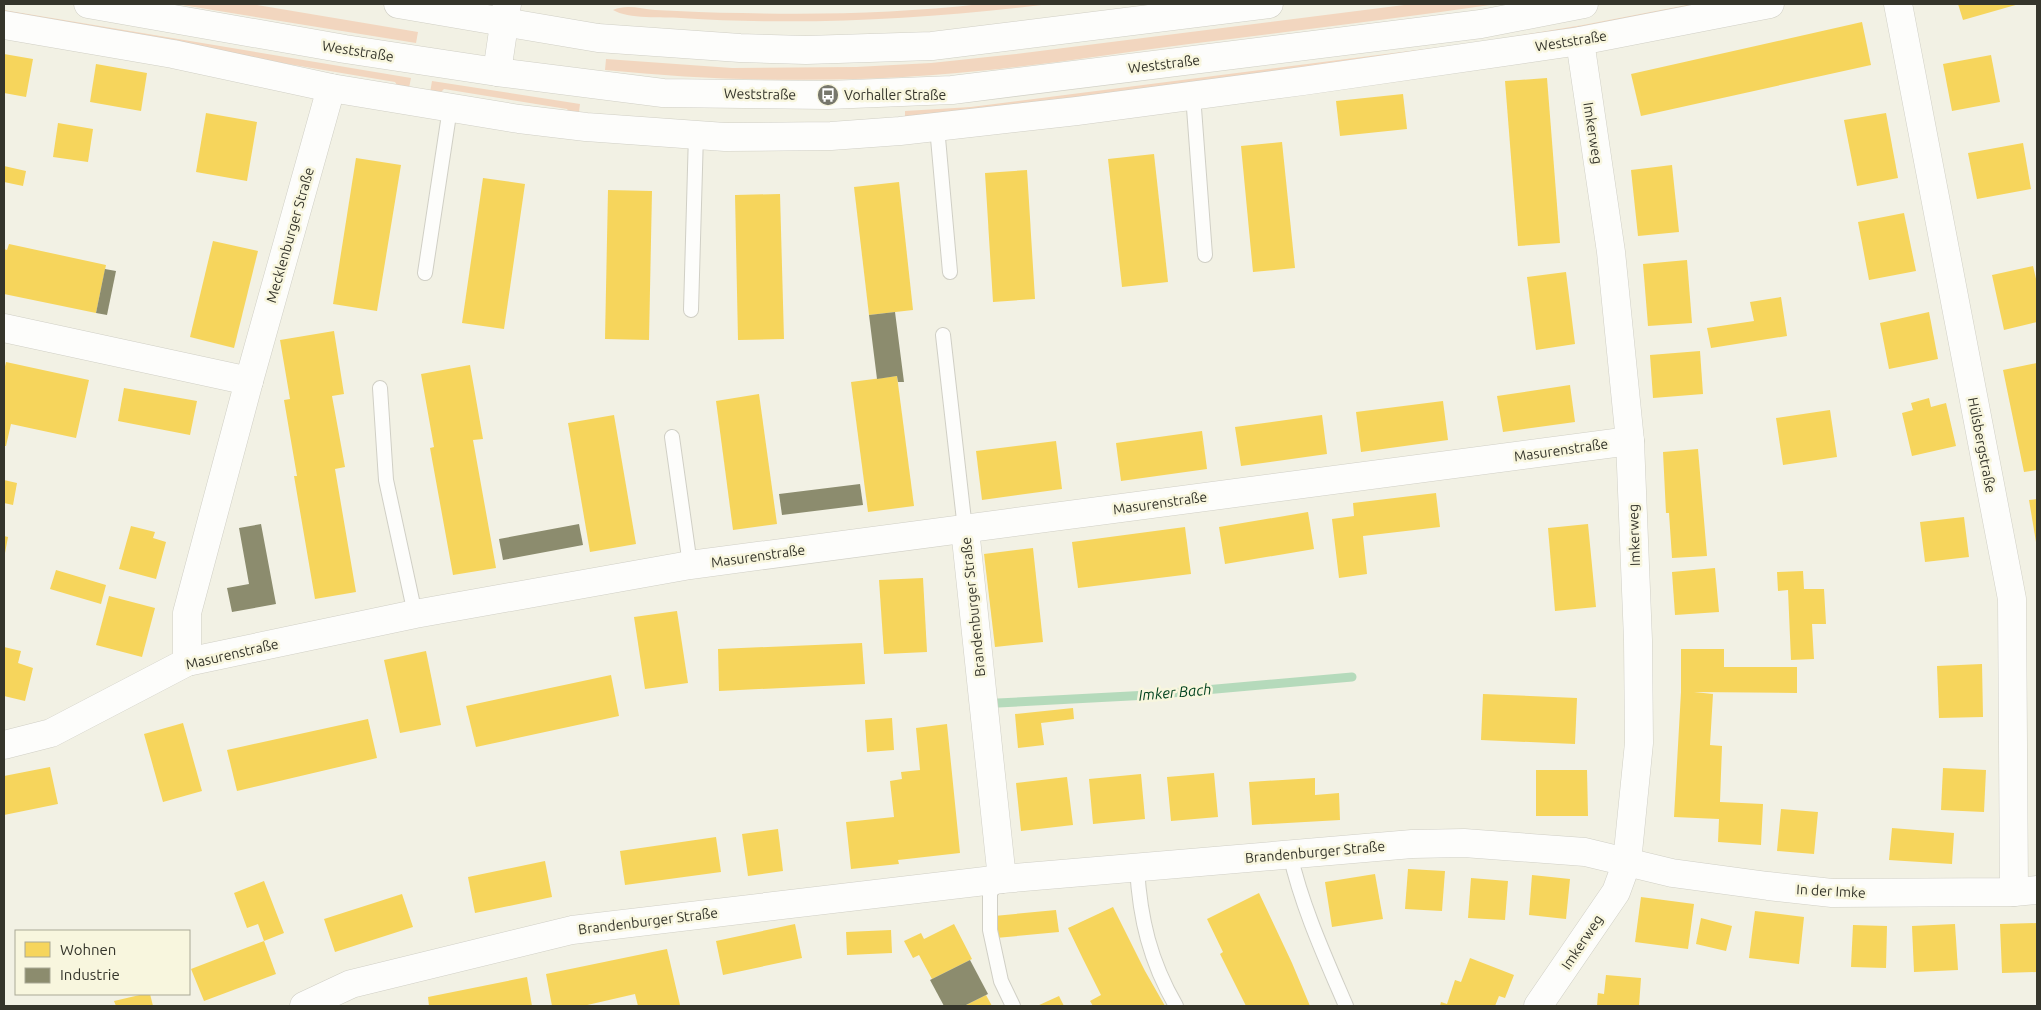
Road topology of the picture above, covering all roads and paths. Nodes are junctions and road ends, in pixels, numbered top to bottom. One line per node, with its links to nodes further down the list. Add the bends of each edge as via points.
1 (88, 4): 10 (street, Weststraße)
2 (398, 4): 7 (street)
3 (1268, 4): 7 (street, via 932,46 806,50 598,38)
4 (1584, 4): 10 (street, Weststraße, via 1481,24 952,90 828,95 664,93)
5 (1770, 4): 9 (street, Weststraße)
6 (1898, 4): 35 (street, Hülsbergstraße, via 2012,600)
7 (506, 13): 10 (street)
8 (4, 25): 11 (street, Weststraße, via 173,54)
9 (1580, 41): 12 (street, Weststraße); 25 (street, Imkerweg, via 1611,252)
10 (496, 72)
11 (331, 88): 13 (street, Weststraße); 22 (street, Mecklenburger Straße)
12 (1192, 95): 14 (street, Weststraße); 16 (lane)
13 (450, 108): 15 (street, Weststraße, via 586,127); 18 (lane)
14 (937, 127): 15 (street, Weststraße, via 832,136); 17 (lane)
15 (696, 134): 19 (lane)
16 (1205, 255)
17 (950, 272)
18 (425, 273)
19 (691, 310)
20 (4, 328): 22 (street)
21 (943, 335): 26 (lane, Brandenburger Straße)
22 (249, 381): 29 (street, Mecklenburger Straße, via 187,613)
23 (380, 388): 28 (lane, via 386,480)
24 (672, 437): 27 (lane)
25 (1630, 441): 26 (street, Masurenstraße); 32 (street, Imkerweg, via 1639,743)
26 (965, 529): 27 (street, Masurenstraße); 34 (street, Brandenburger Straße)
27 (690, 566): 28 (street, Masurenstraße)
28 (415, 614): 29 (street, Masurenstraße)
29 (187, 662): 30 (street, Masurenstraße, via 51,733)
30 (4, 744)
31 (1290, 854): 32 (street, Brandenburger Straße, via 1464,843 1585,852); 33 (street, Brandenburger Straße); 39 (lane, via 1309,916)
32 (1627, 862): 35 (street, In der Imke, via 1672,873 1832,893); 40 (street, Imkerweg, via 1616,892)
33 (1137, 868): 34 (street, Brandenburger Straße); 38 (lane, via 1147,942 1162,983)
34 (1002, 879): 36 (street, Brandenburger Straße, via 572,930 351,984); 37 (lane, via 990,892 990,930 1001,980)
35 (2026, 891)
36 (304, 1006)
37 (1013, 1006)
38 (1176, 1006)
39 (1346, 1006)
40 (1538, 1006)

